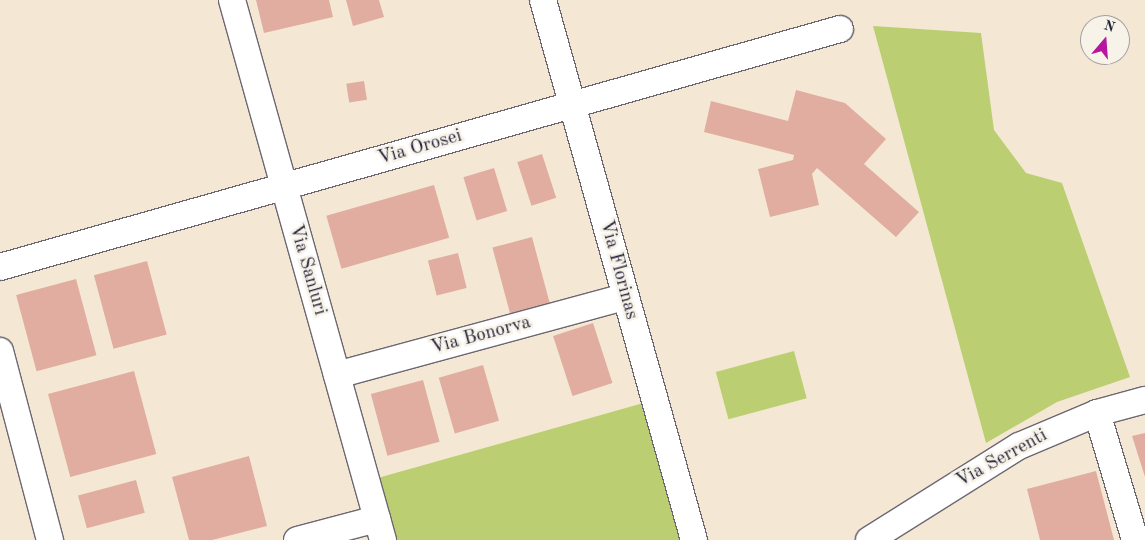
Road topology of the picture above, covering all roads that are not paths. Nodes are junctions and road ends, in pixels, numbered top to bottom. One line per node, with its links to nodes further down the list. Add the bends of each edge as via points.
1 (232, 0): 5 (street, Via Sanluri)
2 (543, 0): 4 (street, Via Florinas)
3 (840, 29): 4 (street, Via Orosei)
4 (573, 105): 5 (street, Via Orosei); 7 (street, Via Florinas)
5 (284, 187): 6 (street, Via Orosei); 9 (street, Via Sanluri)
6 (0, 267)
7 (624, 297): 9 (street, Via Bonorva); 15 (street, Via Florinas)
8 (0, 351): 13 (street)
9 (337, 376): 12 (street, Via Sanluri)
10 (1145, 400): 11 (street, Via Serrenti)
11 (1097, 413): 16 (street, Via Serrenti, via 1019,446); 17 (street)
12 (380, 529): 14 (street)
13 (50, 540)
14 (297, 540)
15 (694, 540)
16 (870, 540)
17 (1135, 540)

